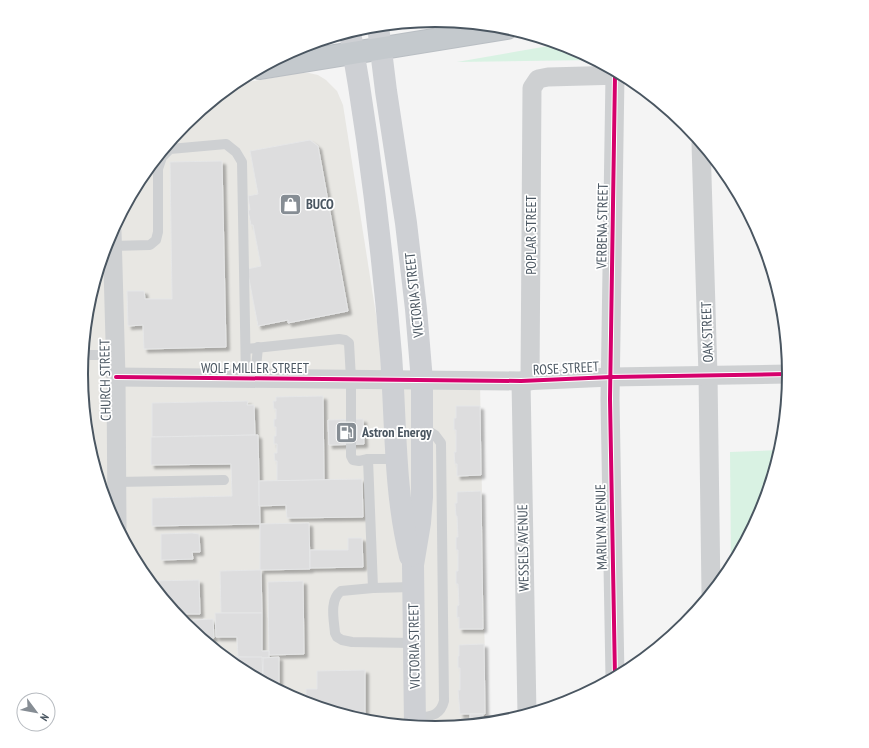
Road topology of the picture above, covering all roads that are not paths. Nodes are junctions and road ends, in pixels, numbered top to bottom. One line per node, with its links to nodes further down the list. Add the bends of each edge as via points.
1 (487, 31): 4 (highway)
2 (379, 32): 4 (main road, VICTORIA STREET)
3 (351, 38): 5 (main road, VICTORIA STREET)
4 (380, 48): 5 (highway); 25 (main road, VICTORIA STREET, via 408,238)
5 (354, 53): 6 (highway); 24 (main road, VICTORIA STREET, via 385,278)
6 (276, 65)
7 (611, 75): 26 (street, POPLAR STREET, via 548,77 538,79 532,88)
8 (618, 79): 21 (street, VERBENA STREET)
9 (171, 149): 15 (lane, via 226,144 236,152 242,162)
10 (701, 153): 18 (street, OAK STREET)
11 (161, 161): 12 (lane, via 158,169 156,240 150,245)
12 (115, 239)
13 (112, 246): 17 (street, CHURCH STREET)
14 (258, 347): 15 (lane); 22 (lane); 23 (lane, via 345,340 349,343)
15 (246, 349): 22 (lane)
16 (88, 354): 17 (lane)
17 (116, 355): 20 (street, CHURCH STREET)
18 (708, 374): 19 (street, ROSE STREET); 21 (street, ROSE STREET); 34 (street, OAK STREET)
19 (782, 374)
20 (116, 377): 22 (street, WOLF MILLER STREET); 31 (street, CHURCH STREET)
21 (611, 377): 26 (street, ROSE STREET); 38 (street, MARILYN AVENUE)
22 (251, 379): 23 (street, WOLF MILLER STREET)
23 (351, 379): 24 (street, WOLF MILLER STREET); 29 (lane, via 351,456 353,460)
24 (393, 380): 25 (street, ROSE STREET); 28 (main road, VICTORIA STREET)
25 (422, 381): 26 (street, ROSE STREET); 27 (main road, VICTORIA STREET)
26 (526, 381): 39 (street, WESSELS AVENUE)
27 (422, 427): 33 (main road, VICTORIA STREET, via 420,523); 41 (lane, via 435,435 441,443 444,701 436,714)
28 (397, 458): 29 (lane); 33 (main road, VICTORIA STREET, via 403,523)
29 (368, 459): 36 (lane)
30 (224, 480): 31 (lane)
31 (117, 482): 32 (street, CHURCH STREET)
32 (117, 514)
33 (413, 565): 35 (main road, VICTORIA STREET)
34 (711, 584)
35 (413, 587): 36 (lane); 37 (main road, VICTORIA STREET)
36 (373, 588): 37 (lane, via 346,589 336,594 333,605 337,637 352,642)
37 (413, 642): 40 (main road, VICTORIA STREET)
38 (615, 671)
39 (527, 708)
40 (415, 720)
41 (419, 720)

